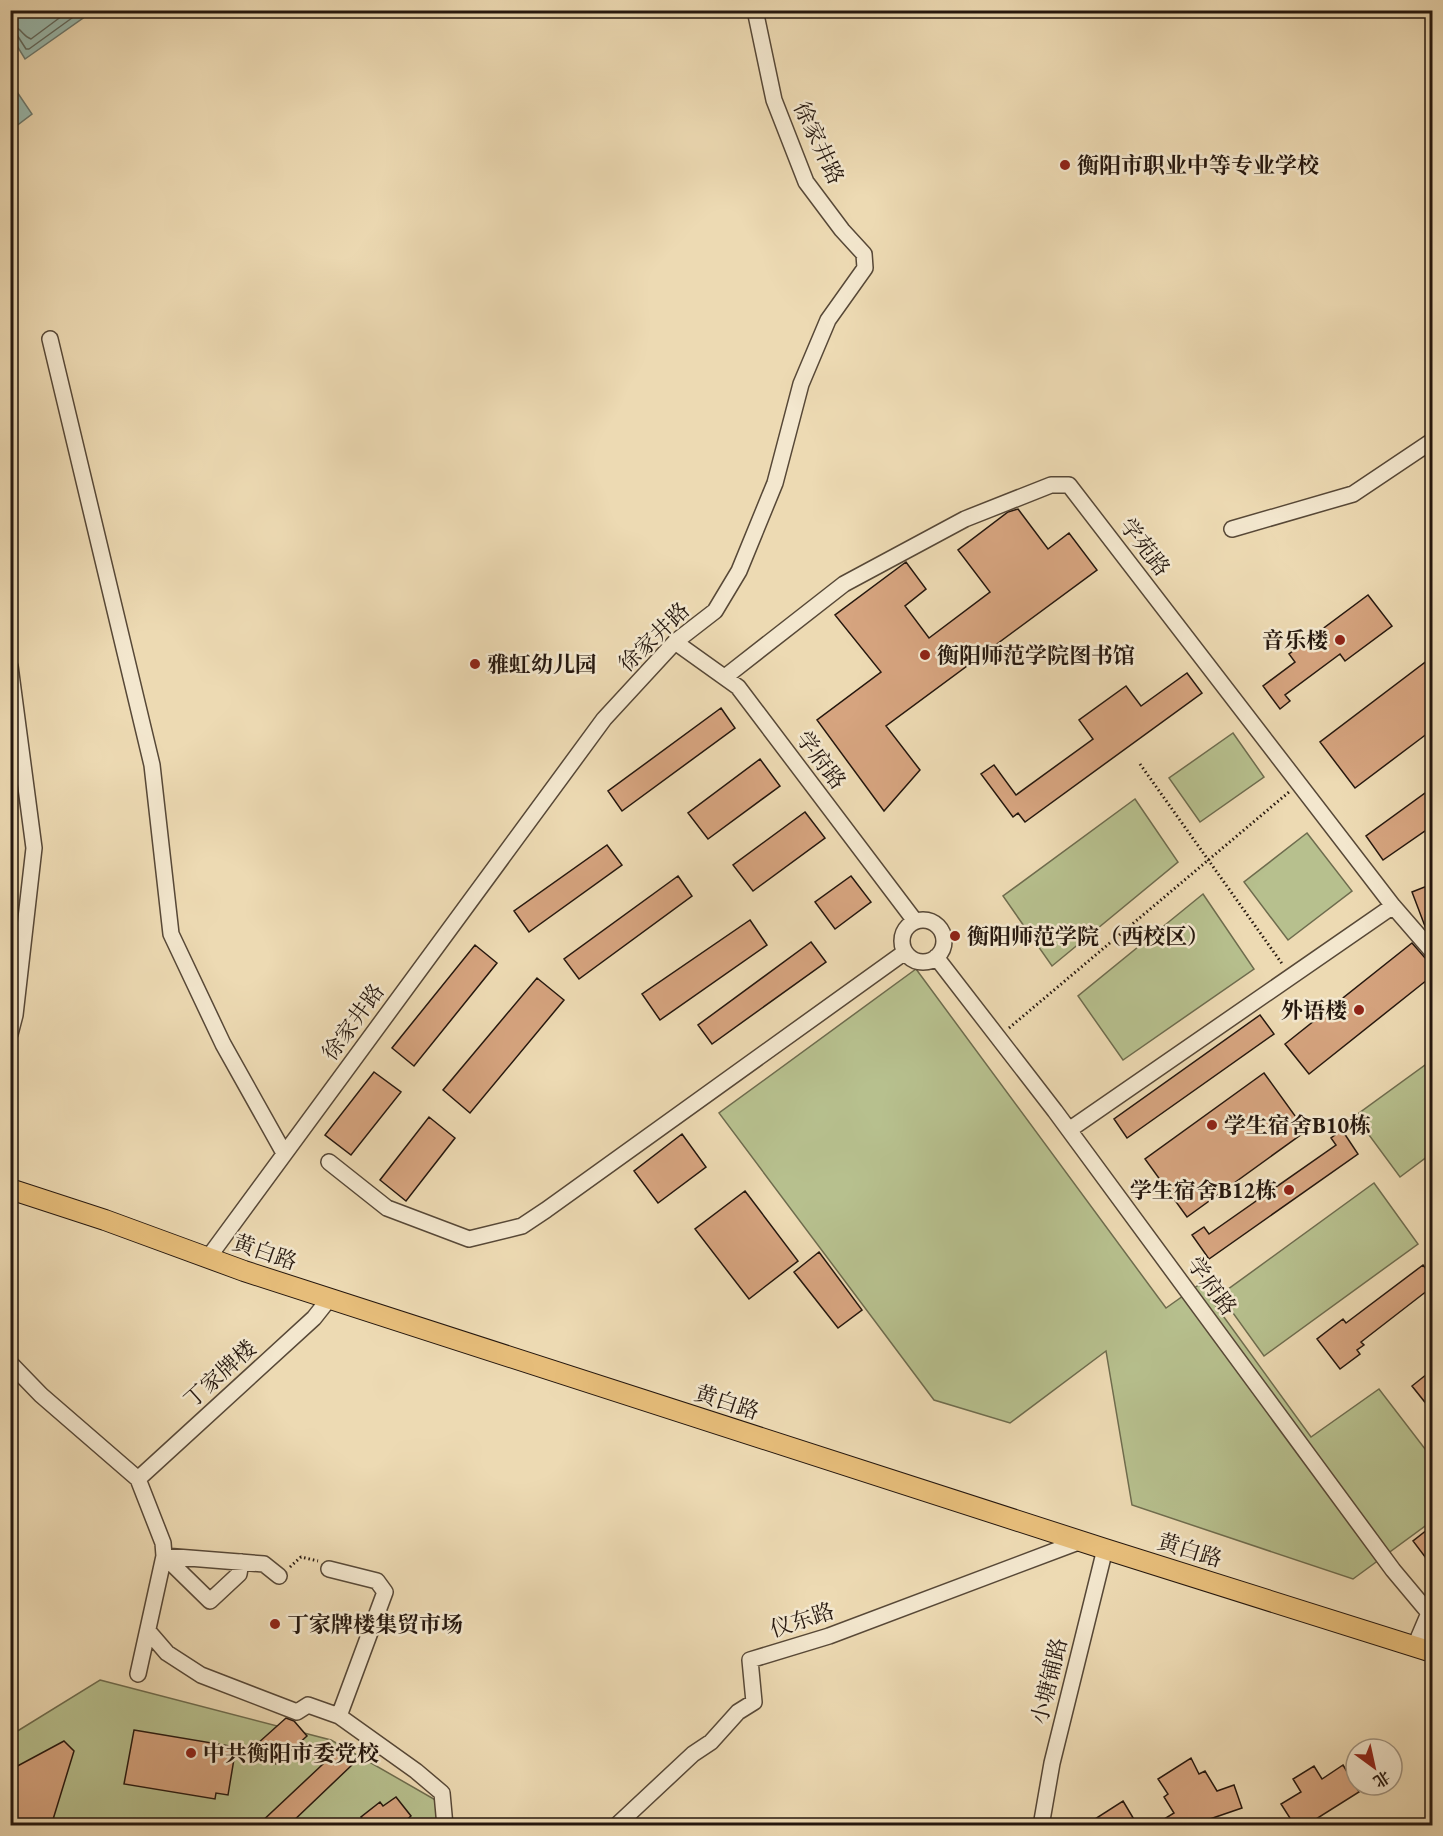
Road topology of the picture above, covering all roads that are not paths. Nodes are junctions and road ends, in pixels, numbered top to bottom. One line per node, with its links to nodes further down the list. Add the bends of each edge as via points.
1 (755, 10): 5 (street, 徐家井路, via 774,100 806,182 864,254 864,268 823,330 801,384 775,483 740,571 715,611)
2 (50, 339): 15 (street, via 153,765 171,934 223,1044)
3 (1432, 441): 4 (street, via 1353,494)
4 (1232, 529)
5 (675, 642): 7 (street, 学府路); 15 (street, 徐家井路, via 604,719)
6 (10, 666): 13 (street, via 34,848)
7 (725, 677): 8 (street, 学苑路, via 844,584 965,519 1051,485 1069,485); 9 (street, 学府路, via 738,687)
8 (1393, 906): 10 (street, 学苑路); 14 (street)
9 (915, 921): 11 (street, via 903,934); 12 (street, via 933,922 940,928 944,944)
10 (1432, 951)
11 (905, 952): 12 (street, via 916,960 930,961); 16 (street, via 522,1226 469,1239 387,1208)
12 (936, 957): 14 (street, 学府路)
13 (10, 1034)
14 (1069, 1130): 29 (street, 学府路, via 1393,1570 1429,1613)
15 (284, 1153): 18 (street, 徐家井路)
16 (329, 1162)
17 (10, 1190): 18 (main road, 黄白路)
18 (208, 1258): 19 (main road, 黄白路)
19 (329, 1299): 21 (street, 丁家牌楼, via 314,1318); 22 (main road, 黄白路)
20 (10, 1363): 21 (street)
21 (138, 1479): 24 (street, via 163,1543)
22 (1081, 1541): 23 (main road, 黄白路); 33 (street, 仪东路, via 829,1636 750,1660 754,1702 738,1712 711,1742)
23 (1105, 1549): 29 (main road, 黄白路); 34 (street, 小塘铺路, via 1052,1763)
24 (164, 1556): 25 (street); 25 (street, via 210,1601 239,1574); 28 (street)
25 (241, 1562): 27 (street, via 264,1564)
26 (329, 1569): 31 (street, via 377,1581 385,1592)
27 (279, 1576)
28 (148, 1631): 30 (street); 31 (street, via 166,1653 201,1675 297,1712 308,1705)
29 (1424, 1649)
30 (138, 1674)
31 (339, 1716): 32 (street, via 442,1793)
32 (445, 1826)
33 (616, 1826)
34 (1041, 1826)

